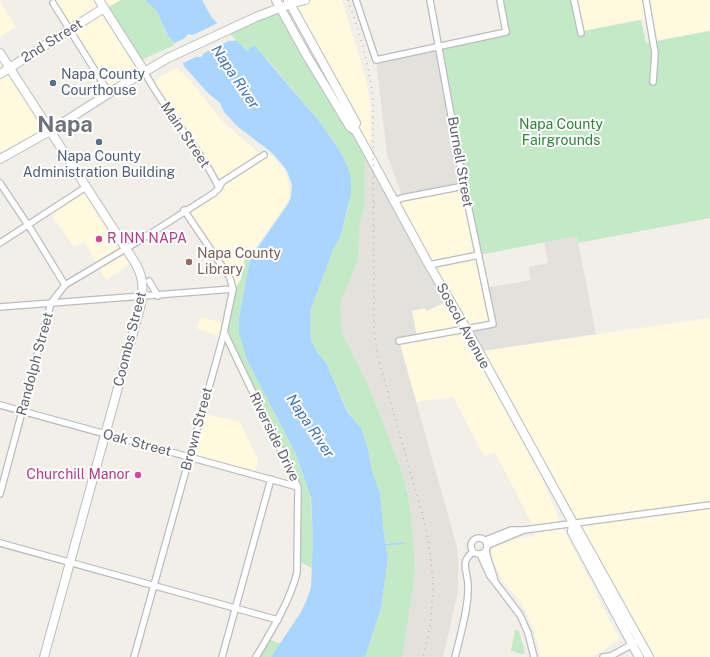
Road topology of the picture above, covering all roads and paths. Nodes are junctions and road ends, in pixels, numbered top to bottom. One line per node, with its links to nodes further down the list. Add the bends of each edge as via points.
1 (99, 0): 11 (street, Main Street)
2 (305, 0): 8 (street)
3 (356, 0): 14 (street, via 376,60)
4 (430, 0): 14 (street, Burnell Street)
5 (500, 0): 14 (street, via 506,32)
6 (574, 0): 13 (street)
7 (646, 0): 19 (street, via 655,53)
8 (289, 2): 10 (street); 21 (street, Soscol Avenue, via 356,123)
9 (53, 3): 12 (street)
10 (278, 4): 17 (street); 21 (street, Soscol Avenue, via 350,127)
11 (104, 8): 12 (street, 2nd Street); 17 (street, Main Street)
12 (69, 29): 16 (street, 2nd Street); 20 (street)
13 (581, 33)
14 (439, 46): 26 (street, Burnell Street)
15 (0, 52): 16 (street, Coombs Street)
16 (9, 67): 18 (street, 2nd Street); 22 (street, Coombs Street)
17 (144, 72): 20 (street); 28 (street, Main Street)
18 (0, 74)
19 (653, 82)
20 (109, 93): 22 (street)
21 (354, 129): 29 (street, Soscol Avenue)
22 (50, 131): 24 (street); 27 (street, Coombs Street)
23 (264, 155): 28 (street, via 222,182)
24 (0, 159)
25 (0, 183): 31 (street)
26 (464, 186): 29 (street); 34 (street, Burnell Street)
27 (86, 187): 31 (street); 33 (street, Coombs Street)
28 (219, 188): 30 (street)
29 (395, 201): 35 (street, Soscol Avenue)
30 (184, 210): 33 (street); 39 (street, via 230,278)
31 (28, 224): 32 (street); 38 (street)
32 (0, 243)
33 (126, 248): 36 (street, Coombs Street); 38 (street)
34 (479, 255): 35 (street); 44 (street, Burnell Street, via 493,324)
35 (429, 265): 44 (street, Soscol Avenue)
36 (139, 269): 37 (street); 41 (street, Coombs Street, via 143,283)
37 (148, 281): 40 (street)
38 (65, 285): 42 (street, Randolph Street)
39 (233, 289): 40 (street); 45 (street, Brown Street)
40 (158, 296): 41 (street)
41 (142, 297): 42 (street); 49 (street, Coombs Street)
42 (52, 303): 43 (street); 48 (street, Randolph Street)
43 (0, 307)
44 (466, 328): 46 (street); 55 (street, Soscol Avenue)
45 (224, 332): 50 (street, Brown Street); 52 (street, Riverside Drive)
46 (399, 341)
47 (0, 406): 48 (street, Oak Street)
48 (22, 411): 49 (street, Oak Street); 53 (street, Randolph Street)
49 (105, 434): 50 (street, Oak Street); 60 (street, Coombs Street)
50 (189, 457): 51 (street, Oak Street); 62 (street, Brown Street)
51 (271, 479): 52 (street, Oak Street); 63 (street)
52 (298, 487): 64 (street, Riverside Drive, via 297,573)
53 (0, 494)
54 (710, 505): 55 (street)
55 (573, 523): 57 (street, via 524,530); 65 (street, Soscol Avenue); 66 (street, Soscol Avenue, via 572,532)
56 (0, 543): 60 (street)
57 (487, 545): 58 (street, via 481,538 474,539 471,544); 59 (street); 61 (street, via 488,560)
58 (473, 552): 59 (street); 72 (street, via 467,557 465,564 468,591)
59 (480, 554): 61 (street)
60 (70, 562): 62 (street); 68 (street, Coombs Street)
61 (495, 582): 73 (street, via 520,615)
62 (154, 586): 63 (street); 69 (street, Brown Street)
63 (236, 609): 64 (street); 70 (street)
64 (278, 620): 71 (street, Riverside Drive)
65 (640, 640): 66 (street); 76 (street, Soscol Avenue)
66 (632, 644): 67 (street); 75 (street, Soscol Avenue)
67 (610, 656): 74 (street)
68 (44, 657)
69 (134, 657)
70 (222, 657)
71 (256, 657)
72 (455, 657)
73 (534, 657)
74 (603, 657)
75 (639, 657)
76 (649, 657)

